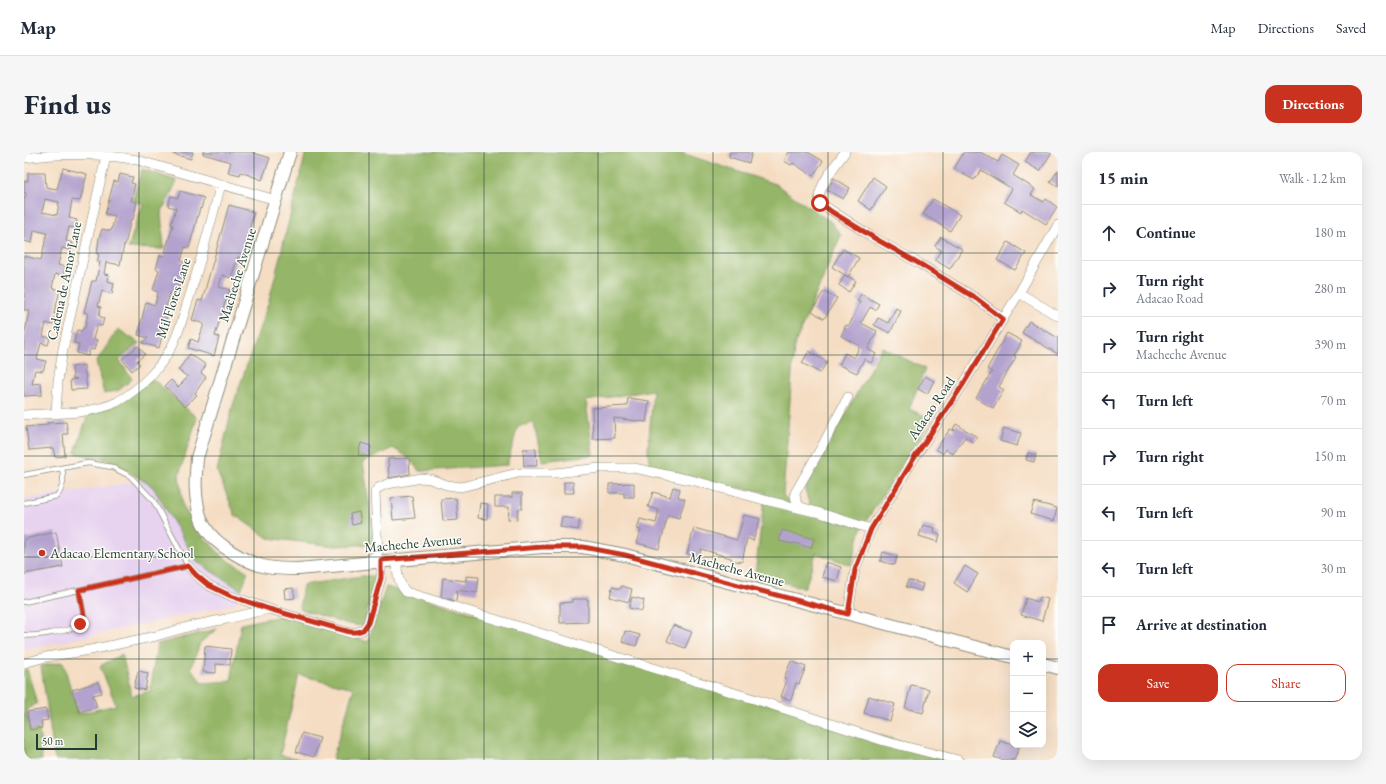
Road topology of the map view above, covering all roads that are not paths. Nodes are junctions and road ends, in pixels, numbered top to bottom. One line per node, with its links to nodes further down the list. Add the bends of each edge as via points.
1 (290, 152): 7 (main road, Macheche Avenue)
2 (845, 152): 11 (street, via 823,184 818,197 820,203 977,299)
3 (42, 154): 4 (street); 5 (street)
4 (106, 156): 6 (street, via 137,160); 13 (street, Cadena de Amor Lane, via 63,349)
5 (24, 158)
6 (221, 184): 7 (street); 13 (street, Mil Flores Lane, via 177,335 157,368 144,382 116,402 93,409)
7 (276, 200): 22 (main road, Macheche Avenue, via 197,458 195,484 198,507 205,527 214,538 238,555 266,567 298,569)
8 (1058, 225): 9 (street, Adacao Road)
9 (1019, 293): 10 (street); 11 (street, Adacao Road)
10 (1058, 316)
11 (1003, 319): 19 (street, Adacao Road)
12 (848, 397): 18 (street, via 795,493 798,504)
13 (56, 413): 14 (street, Mil Flores Lane)
14 (24, 415)
15 (62, 468): 16 (lane); 17 (lane, via 63,488 57,496); 23 (lane, via 88,463 112,466 130,476 153,500)
16 (24, 475)
17 (24, 503)
18 (815, 512): 19 (street); 22 (street, via 634,468 518,473 461,487 422,478 387,484 375,492 378,552)
19 (871, 529): 27 (street, Adacao Road, via 855,570)
20 (397, 559): 21 (main road, Macheche Avenue); 27 (main road, Macheche Avenue, via 542,547 583,547 625,555); 33 (street, via 398,578 406,592 857,732)
21 (381, 560): 22 (main road, Macheche Avenue); 26 (street, via 381,578 368,623 363,630 350,632)
22 (366, 562)
23 (188, 566): 24 (lane); 26 (street, via 208,585)
24 (79, 590): 25 (lane); 28 (lane, via 84,617 80,624 74,628)
25 (24, 602)
26 (269, 609): 30 (street, via 156,636)
27 (848, 614): 29 (main road, Macheche Avenue)
28 (24, 635)
29 (1010, 655)
30 (24, 663)
31 (1046, 665): 32 (main road)
32 (1058, 668)
33 (958, 760)

